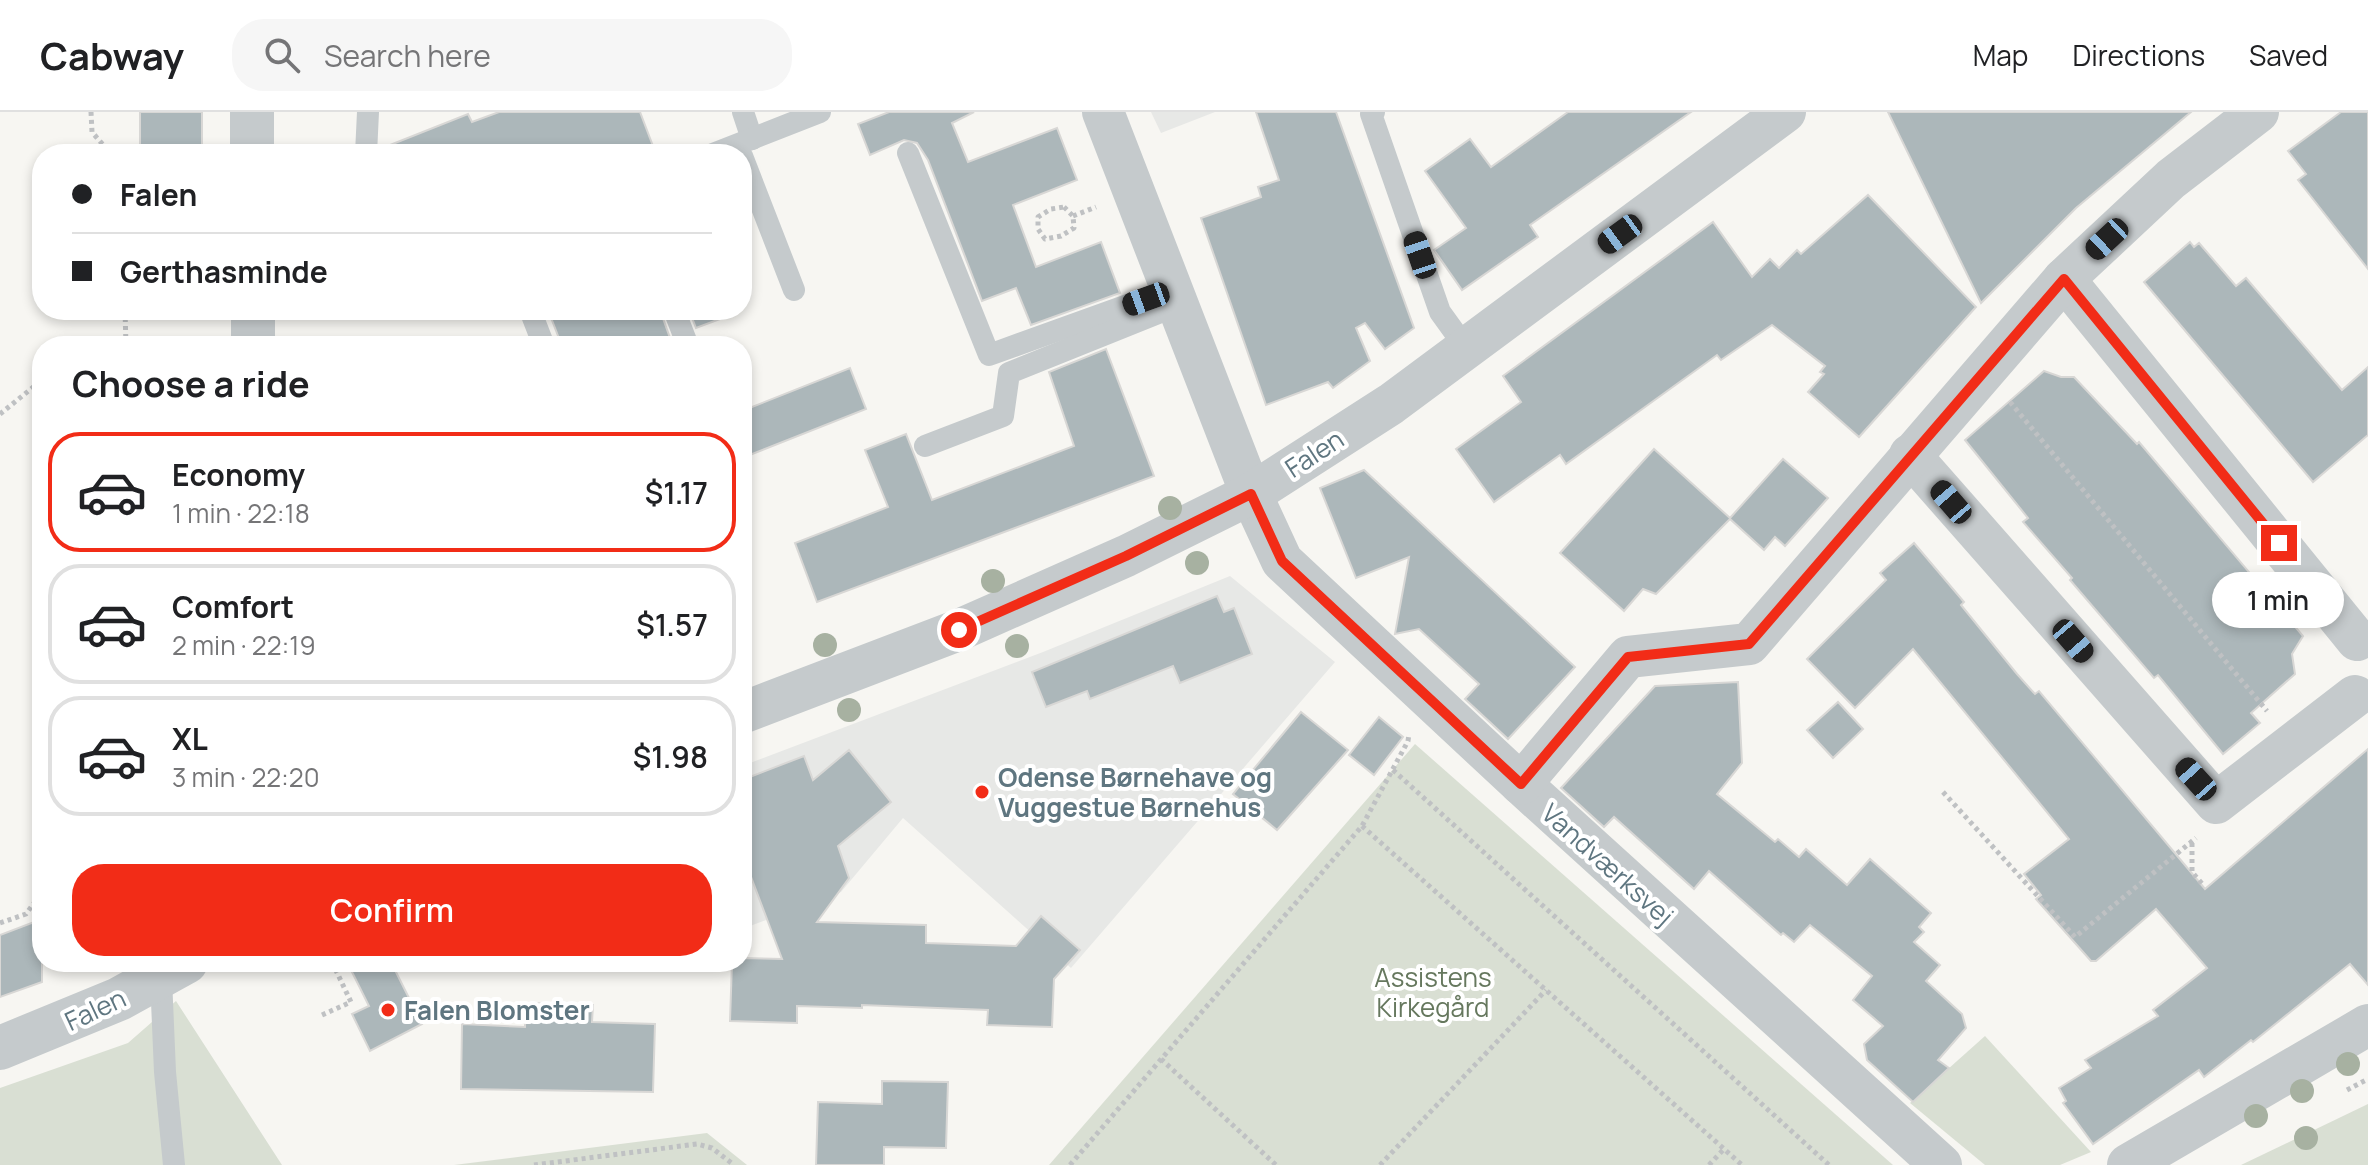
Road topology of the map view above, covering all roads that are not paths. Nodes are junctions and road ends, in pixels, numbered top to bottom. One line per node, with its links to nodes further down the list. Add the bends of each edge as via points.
1 (252, 112): 9 (street)
2 (368, 112): 10 (lane)
3 (743, 112): 11 (lane)
4 (820, 112): 12 (lane)
5 (1103, 112): 17 (street, Vandværksvej)
6 (1374, 112): 18 (lane, via 1440,312)
7 (1785, 112): 18 (street, Falen)
8 (2258, 112): 15 (street, via 2171,179)
9 (252, 144)
10 (366, 144)
11 (743, 144)
12 (752, 144)
13 (908, 153): 17 (lane, via 989,355)
14 (752, 173): 16 (lane)
15 (2064, 279): 20 (street); 22 (street)
16 (794, 290)
17 (1175, 297): 19 (lane, via 1009,373 1003,416); 21 (street, Vandværksvej)
18 (1466, 348): 21 (street, Falen, via 1391,404)
19 (925, 446)
20 (1910, 455): 23 (street, via 2216,803 2294,743); 25 (street, via 1749,644 1628,657)
21 (1251, 494): 24 (street, Falen, via 959,630); 25 (street, Vandværksvej, via 1282,561)
22 (2362, 636): 23 (street, via 2348,652 2345,669 2347,683)
23 (2362, 701)
24 (752, 709)
25 (1521, 784): 31 (street, Vandværksvej)
26 (169, 972): 29 (street, Falen, via 65,1024)
27 (173, 972): 30 (lane, via 165,1072)
28 (2368, 1025): 32 (street)
29 (0, 1048)
30 (174, 1165)
31 (1941, 1165)
32 (2128, 1165)

